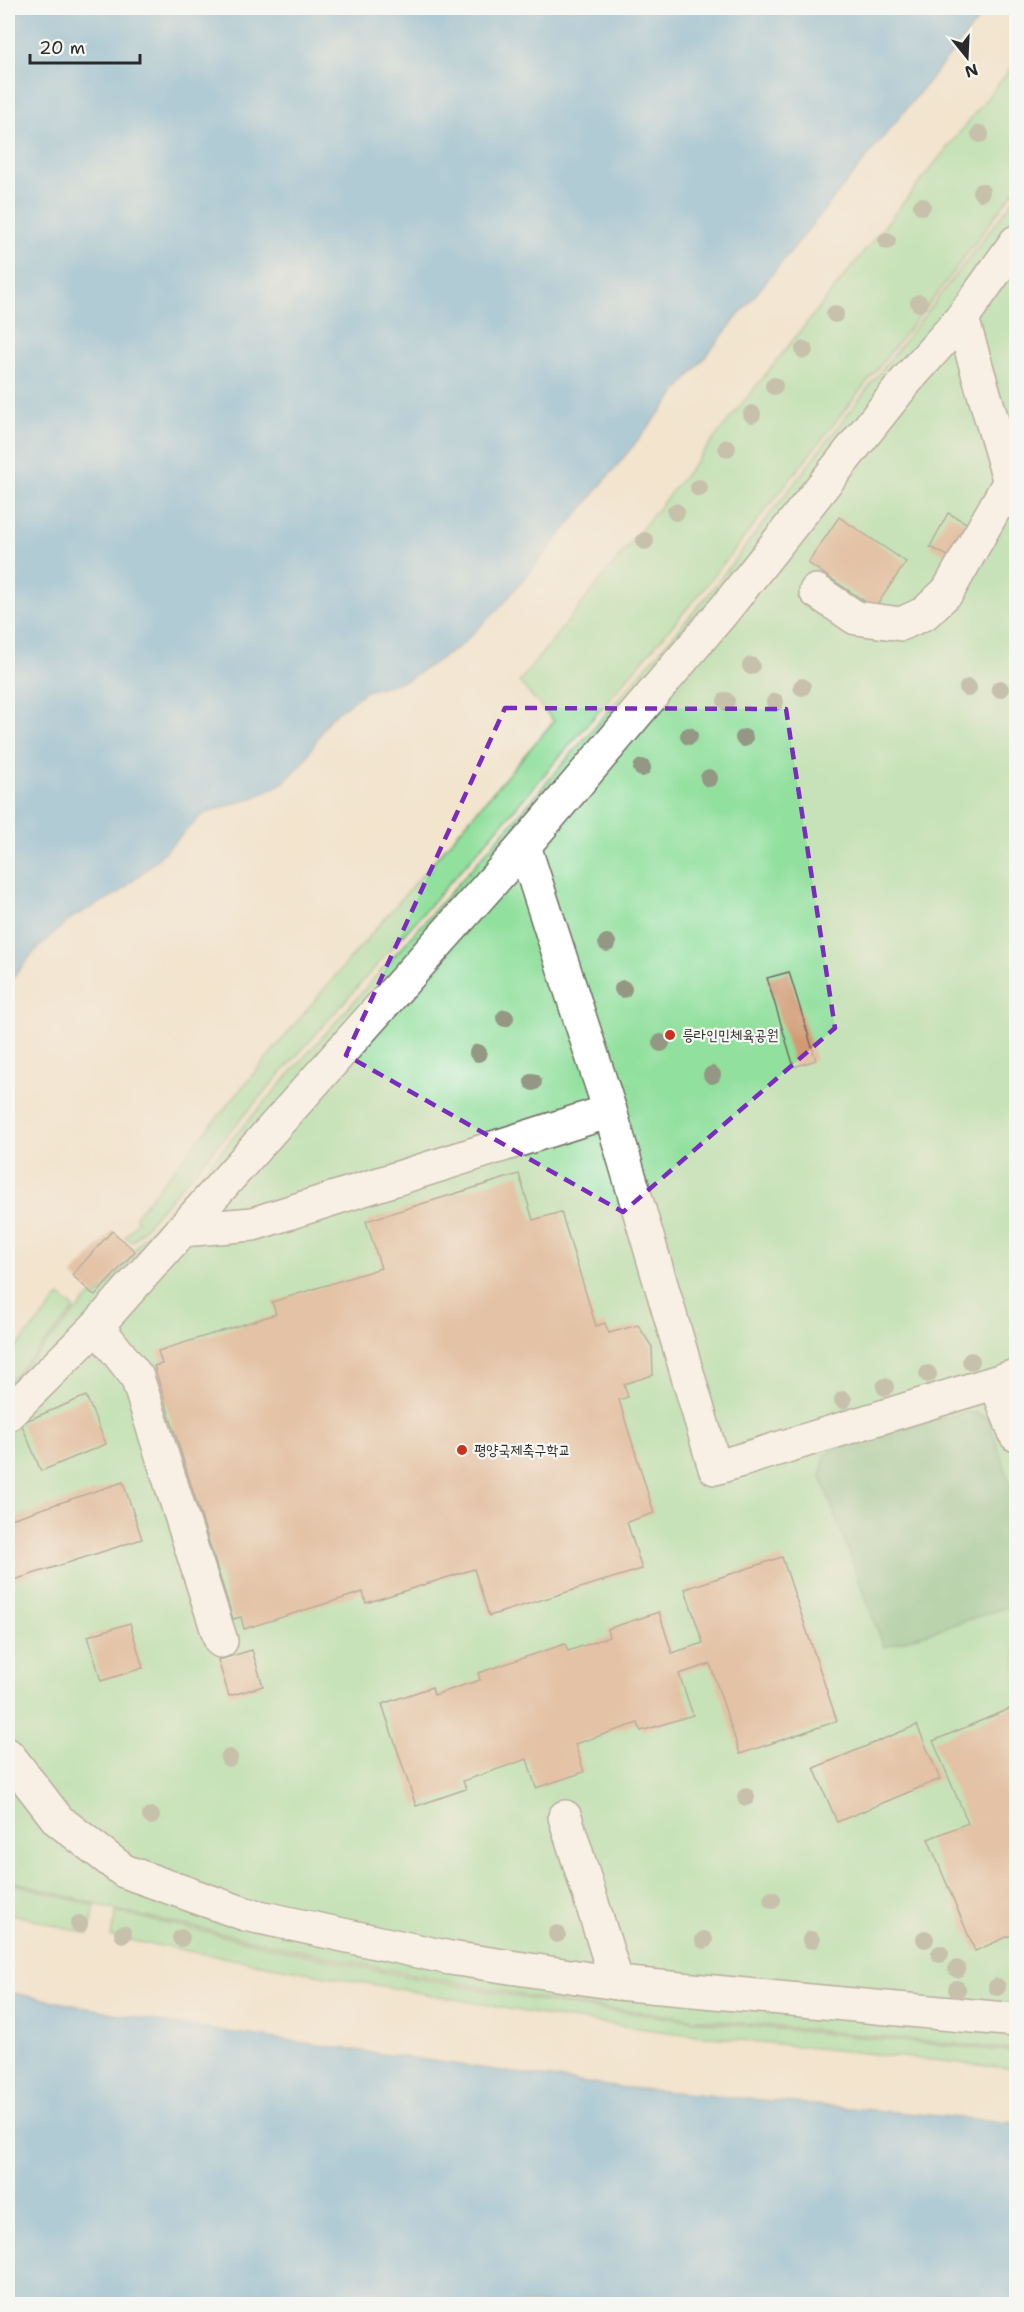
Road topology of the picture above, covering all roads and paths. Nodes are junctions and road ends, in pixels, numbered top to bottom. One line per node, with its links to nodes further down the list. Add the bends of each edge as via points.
1 (1017, 242): 2 (lane)
2 (962, 318): 3 (lane); 5 (lane, via 906,381 725,609)
3 (1013, 492): 4 (lane, via 948,591 926,614 901,624 856,618)
4 (816, 591)
5 (524, 846): 6 (lane); 7 (lane)
6 (610, 1111): 7 (lane, via 253,1224); 9 (lane, via 715,1467)
7 (182, 1230): 8 (lane)
8 (97, 1326): 10 (lane); 12 (lane, via 137,1377)
9 (1006, 1379): 11 (lane)
10 (8, 1414)
11 (1017, 1435)
12 (221, 1641)
13 (8, 1755): 15 (lane, via 58,1820 124,1871 245,1914 450,1958)
14 (564, 1818): 15 (lane)
15 (617, 1983): 16 (lane)
16 (1017, 2020)

